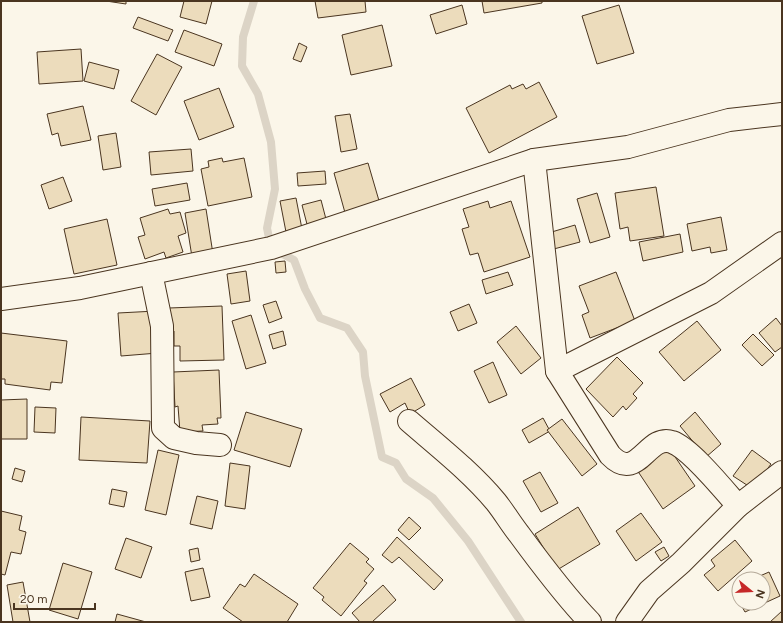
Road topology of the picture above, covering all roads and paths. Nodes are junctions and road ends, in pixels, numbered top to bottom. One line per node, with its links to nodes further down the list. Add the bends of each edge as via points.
1 (782, 114): 2 (street, via 730,120 628,147)
2 (534, 160): 4 (street, via 271,248); 6 (street)
3 (782, 243): 6 (street, via 711,293)
4 (151, 273): 5 (street, via 80,288); 8 (street, via 162,326 163,428 174,438)
5 (1, 299)
6 (557, 371): 10 (street, via 616,462 627,465 660,442 671,441 681,446 703,467)
7 (409, 421): 11 (street, via 479,483)
8 (220, 445)
9 (782, 472): 10 (street)
10 (738, 506): 12 (street, via 649,592)
11 (590, 622)
12 (627, 622)

